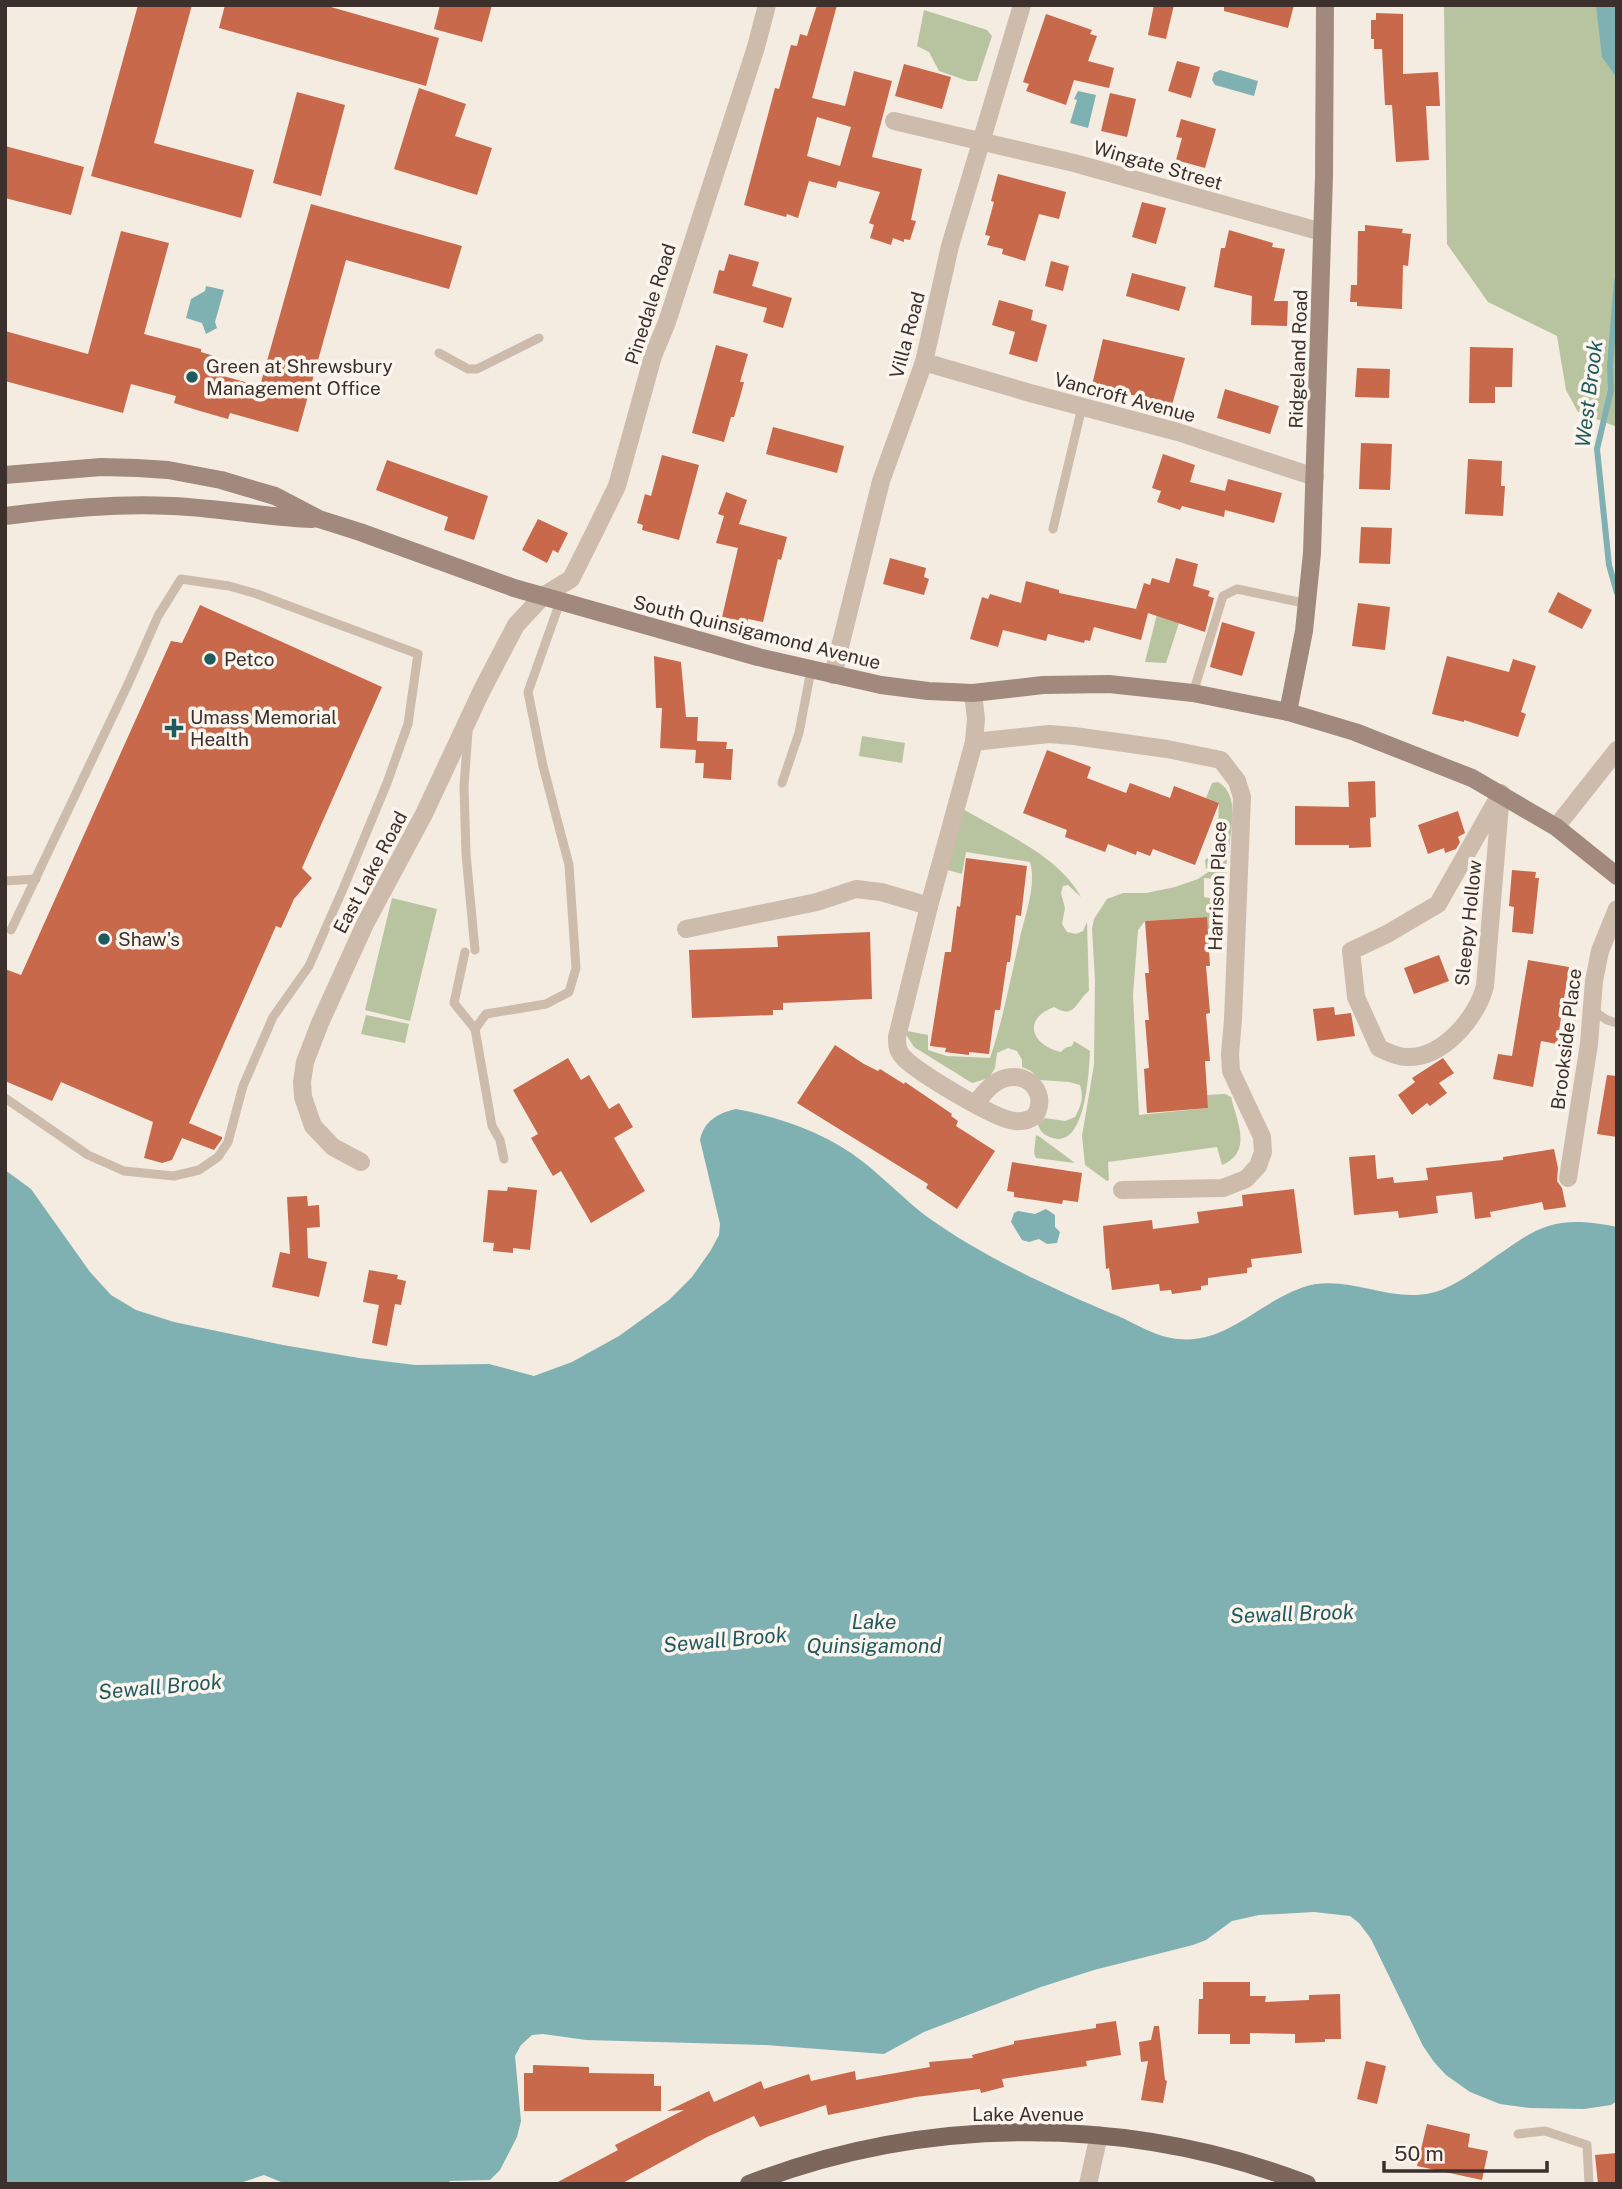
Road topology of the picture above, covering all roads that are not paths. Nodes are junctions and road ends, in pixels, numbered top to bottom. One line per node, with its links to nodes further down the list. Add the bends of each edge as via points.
1 (767, 5): 16 (street, Pinedale Road, via 671,312 653,356 617,485 571,579)
2 (1022, 5): 5 (street, Villa Road)
3 (1325, 5): 6 (main road, Ridgeland Road)
4 (894, 121): 5 (street, Wingate Street)
5 (982, 141): 6 (street, Wingate Street); 9 (street, Villa Road, via 950,246)
6 (1322, 232): 12 (main road, Ridgeland Road)
7 (539, 338): 8 (lane, via 477,369)
8 (439, 353)
9 (924, 362): 10 (street, Vancroft Avenue); 20 (street, Villa Road, via 881,481)
10 (1082, 407): 12 (street, Vancroft Avenue, via 1178,432); 15 (lane)
11 (5, 475): 14 (main road, South Quinsigamond Avenue, via 101,467 168,470 275,496)
12 (1315, 477): 18 (main road, Ridgeland Road)
13 (5, 516): 14 (main road, South Quinsigamond Avenue, via 124,505)
14 (319, 519): 16 (main road, South Quinsigamond Avenue)
15 (1053, 528)
16 (543, 596): 17 (main road, South Quinsigamond Avenue); 24 (street, East Lake Road, via 516,625)
17 (560, 602): 19 (main road, South Quinsigamond Avenue); 39 (lane, via 528,692 569,864 576,968 569,992 546,1004 486,1014)
18 (1308, 604): 22 (lane, via 1237,589 1223,596); 23 (main road, Ridgeland Road)
19 (811, 670): 20 (main road, South Quinsigamond Avenue); 27 (lane, via 799,733)
20 (833, 675): 21 (main road, South Quinsigamond Avenue, via 906,689)
21 (973, 693): 22 (main road, South Quinsigamond Avenue, via 1076,684); 25 (street)
22 (1192, 693): 23 (main road, South Quinsigamond Avenue)
23 (1289, 712): 28 (main road, South Quinsigamond Avenue, via 1411,752)
24 (470, 716): 39 (lane, via 464,786 470,951 454,1003); 43 (street, East Lake Road, via 365,924 305,1062 303,1097 313,1126 333,1147)
25 (974, 742): 33 (street); 45 (street, Harrison Place, via 1049,734 1147,746 1221,760 1240,786 1230,1054 1231,1071 1262,1137 1261,1159 1254,1172 1223,1188)
26 (1617, 750): 29 (street)
27 (782, 783)
28 (1501, 793): 28 (street, Sleepy Hollow, via 1482,996 1448,1040 1426,1053 1406,1057 1380,1048 1356,997 1351,951 1438,904); 29 (main road, South Quinsigamond Avenue)
29 (1556, 827): 30 (main road, South Quinsigamond Avenue)
30 (1617, 876)
31 (36, 879): 32 (lane); 36 (lane); 40 (lane, via 158,616 181,579 257,594 418,654 408,724 387,783 309,966 273,1017 243,1086 228,1142 218,1157 199,1170 174,1176 124,1171 88,1155)
32 (5, 881)
33 (929, 906): 35 (street, via 856,889 817,902); 41 (street, via 897,1048 922,1072)
34 (1617, 909): 37 (street, Brookside Place, via 1600,951)
35 (686, 929)
36 (12, 930)
37 (1592, 1010): 38 (lane); 44 (street, Brookside Place)
38 (1617, 1023)
39 (475, 1029): 42 (lane, via 492,1126)
40 (5, 1098)
41 (976, 1103)
42 (505, 1159)
43 (361, 1162)
44 (1568, 1178)
45 (1122, 1190)
46 (1518, 2134): 51 (lane, via 1545,2131 1587,2145)
47 (1099, 2135): 48 (main road, Lake Avenue, via 1026,2132 896,2142 821,2159); 49 (street); 50 (main road, Lake Avenue, via 1199,2150)
48 (749, 2184)
49 (1088, 2184)
50 (1307, 2184)
51 (1589, 2184)

